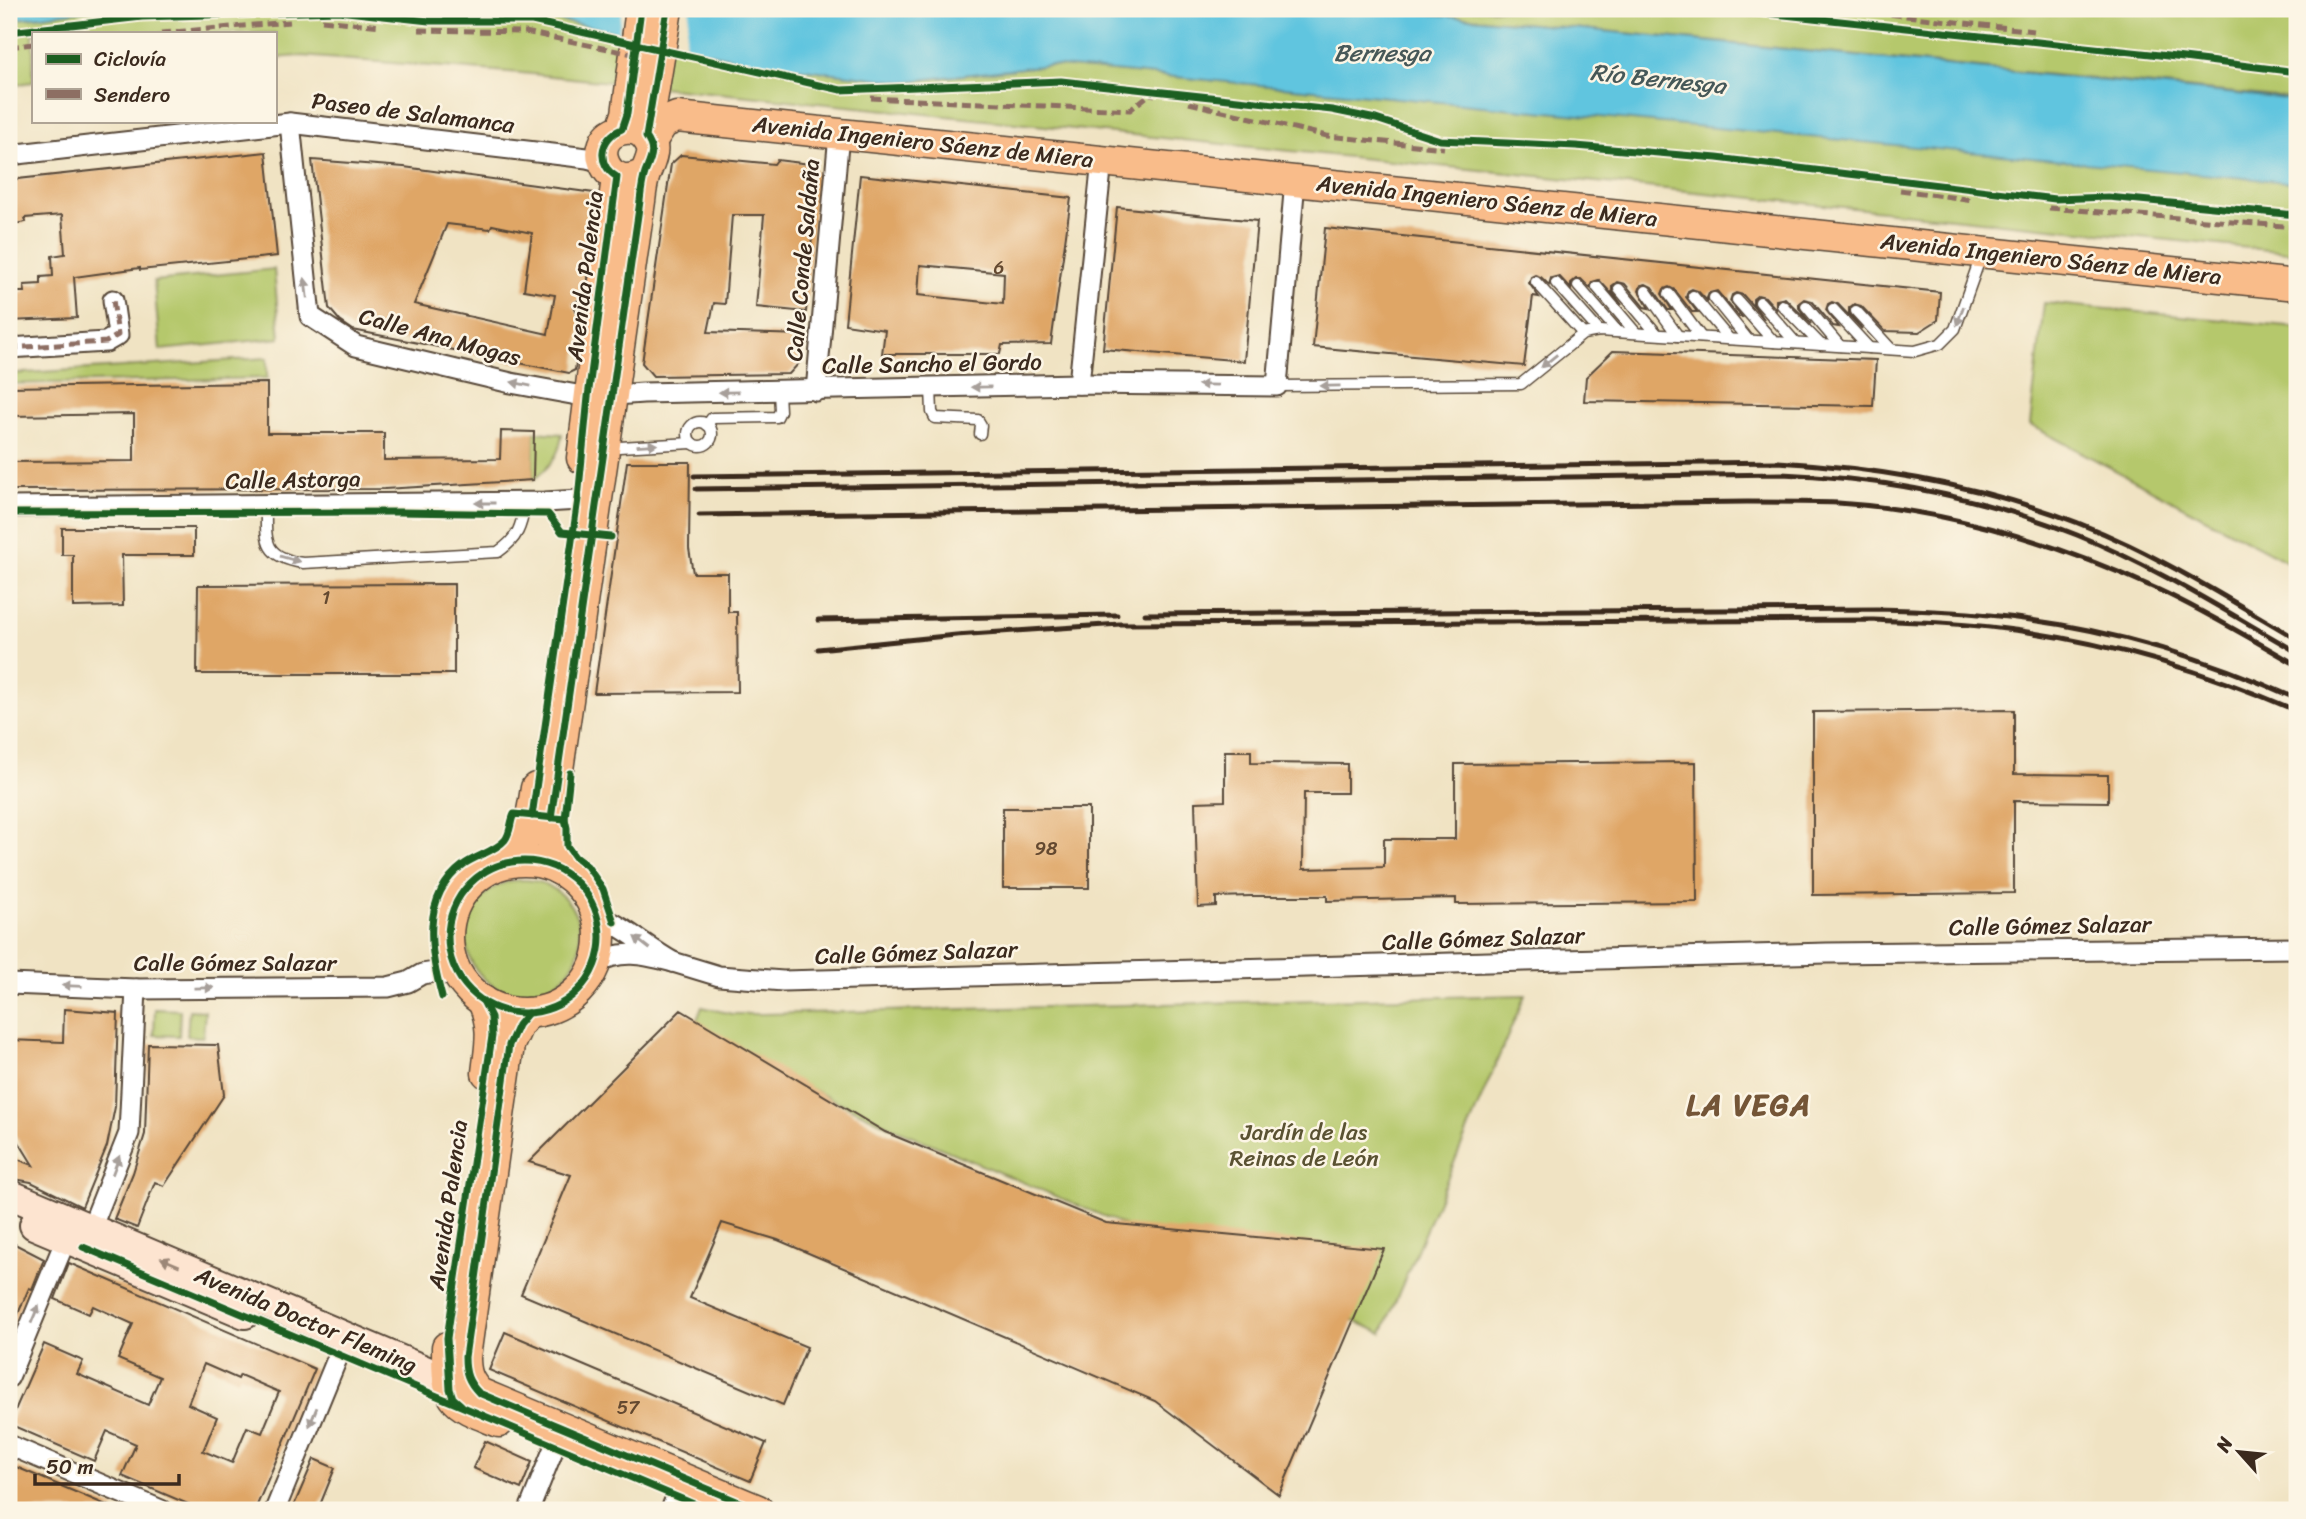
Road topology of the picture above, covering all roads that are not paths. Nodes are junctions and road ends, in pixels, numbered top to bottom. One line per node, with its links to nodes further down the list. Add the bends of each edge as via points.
1 (641, 9): 3 (main road, Avenida Palencia)
2 (667, 9): 3 (main road, Avenida Palencia)
3 (649, 72): 4 (main road); 7 (main road, Avenida Palencia, via 627,114)
4 (677, 117): 6 (main road, Avenida Ingeniero Sáenz de Miera); 7 (main road)
5 (290, 123): 8 (street, Paseo de Salamanca); 10 (street, Paseo de Salamanca, via 587,158); 51 (street, Calle Ana Mogas, one-way to 5, via 512,383 356,346 310,316)
6 (839, 134): 9 (main road, Avenida Ingeniero Sáenz de Miera); 49 (street, Calle Conde Saldaña)
7 (640, 136): 10 (main road, Avenida Palencia, via 653,158); 10 (main road, Avenida Palencia, via 614,132 604,145)
8 (9, 155)
9 (1102, 160): 11 (main road, Avenida Ingeniero Sáenz de Miera); 46 (street)
10 (622, 170): 51 (main road, Avenida Palencia)
11 (1295, 181): 12 (main road, Avenida Ingeniero Sáenz de Miera); 47 (street)
12 (1983, 252): 15 (main road, Avenida Ingeniero Sáenz de Miera); 45 (lane, one-way to 45, via 1955,329 1940,344 1915,351)
13 (1536, 282): 33 (lane)
14 (1556, 283): 30 (lane)
15 (2297, 285)
16 (1578, 286): 31 (lane)
17 (1597, 287): 32 (lane)
18 (1619, 289): 34 (lane)
19 (1646, 291): 35 (lane)
20 (1669, 294): 36 (lane)
21 (1693, 296): 37 (lane)
22 (1714, 298): 38 (lane)
23 (113, 300): 43 (street, via 118,335 106,342)
24 (1737, 300): 39 (lane)
25 (1760, 302): 40 (lane)
26 (1782, 304): 41 (lane)
27 (1807, 306): 42 (lane)
28 (1833, 309): 44 (lane)
29 (1856, 311): 45 (lane)
30 (1599, 331): 31 (lane); 33 (lane)
31 (1618, 332): 32 (lane)
32 (1636, 333): 34 (lane)
33 (1583, 334): 47 (lane, one-way to 47, via 1521,384)
34 (1657, 334): 35 (lane)
35 (1678, 335): 36 (lane)
36 (1701, 337): 37 (lane)
37 (1729, 339): 38 (lane)
38 (1748, 340): 39 (lane)
39 (1774, 342): 40 (lane)
40 (1797, 344): 41 (lane)
41 (1821, 345): 42 (lane)
42 (1840, 346): 44 (lane)
43 (9, 348)
44 (1869, 348): 45 (lane)
45 (1891, 349)
46 (1079, 384): 47 (street, Calle Sancho el Gordo, one-way to 46); 48 (street, Calle Sancho el Gordo, one-way to 48)
47 (1276, 386)
48 (931, 388): 49 (street, Calle Sancho el Gordo); 53 (lane, via 935,418 978,420)
49 (816, 391): 50 (street, Calle Sancho el Gordo)
50 (779, 392): 51 (street, Calle Sancho el Gordo, one-way to 51); 52 (lane, via 777,417 712,418)
51 (599, 396): 55 (main road, Avenida Palencia); 56 (main road)
52 (707, 425): 54 (lane, via 700,422 690,428); 54 (lane, via 712,434 709,441 699,446)
53 (980, 434)
54 (692, 443): 55 (lane, one-way to 54)
55 (602, 452): 56 (main road, Avenida Palencia)
56 (587, 499): 57 (street, Calle Astorga); 60 (main road, Avenida Palencia, via 531,824); 61 (main road, Avenida Palencia, via 551,818)
57 (526, 502): 58 (street, Calle Astorga, one-way to 58); 58 (lane, one-way to 57, via 266,538 274,553 303,563 498,552 517,536)
58 (266, 504): 59 (street, Calle Astorga)
59 (9, 507)
60 (514, 860): 61 (main road); 66 (main road, via 480,875 454,908 449,950)
61 (558, 869): 62 (main road, via 576,881)
62 (597, 916): 64 (street, Calle Gómez Salazar, one-way to 62, via 614,922); 65 (main road, via 600,941)
63 (2297, 948): 64 (street, Calle Gómez Salazar, via 1827,953 783,981 719,976)
64 (673, 962): 65 (street, Calle Gómez Salazar, via 625,953)
65 (595, 964): 70 (main road, via 569,998)
66 (458, 976): 68 (street, Calle Gómez Salazar, one-way to 66, via 388,987 422,974); 69 (main road)
67 (9, 984): 68 (street, Calle Gómez Salazar, one-way to 67)
68 (136, 989): 73 (street, one-way to 68, via 129,1133)
69 (484, 1001): 70 (main road); 74 (main road, Avenida Palencia, via 492,1036)
70 (528, 1013): 79 (main road, Avenida Palencia, via 509,1045 465,1357)
71 (9, 1195): 73 (main road, Avenida Doctor Fleming)
72 (9, 1215): 73 (main road, Avenida Doctor Fleming)
73 (80, 1238): 75 (main road, Avenida Doctor Fleming); 76 (main road, Avenida Doctor Fleming, one-way to 73); 77 (street, one-way to 73)
74 (447, 1338): 76 (main road, via 437,1352); 78 (main road, Avenida Palencia)
75 (339, 1354): 79 (main road, Avenida Doctor Fleming); 84 (street, one-way to 84)
76 (413, 1365): 78 (main road, Avenida Doctor Fleming)
77 (9, 1377)
78 (449, 1380): 79 (main road, Avenida Palencia, via 453,1398)
79 (473, 1401): 80 (main road, Avenida Doctor Fleming)
80 (559, 1437): 82 (main road, Avenida Doctor Fleming); 85 (street); 87 (main road, Avenida Doctor Fleming)
81 (9, 1445): 83 (street)
82 (674, 1504): 86 (main road, Avenida Doctor Fleming)
83 (161, 1510)
84 (275, 1510)
85 (529, 1510)
86 (708, 1510)
87 (758, 1510)

